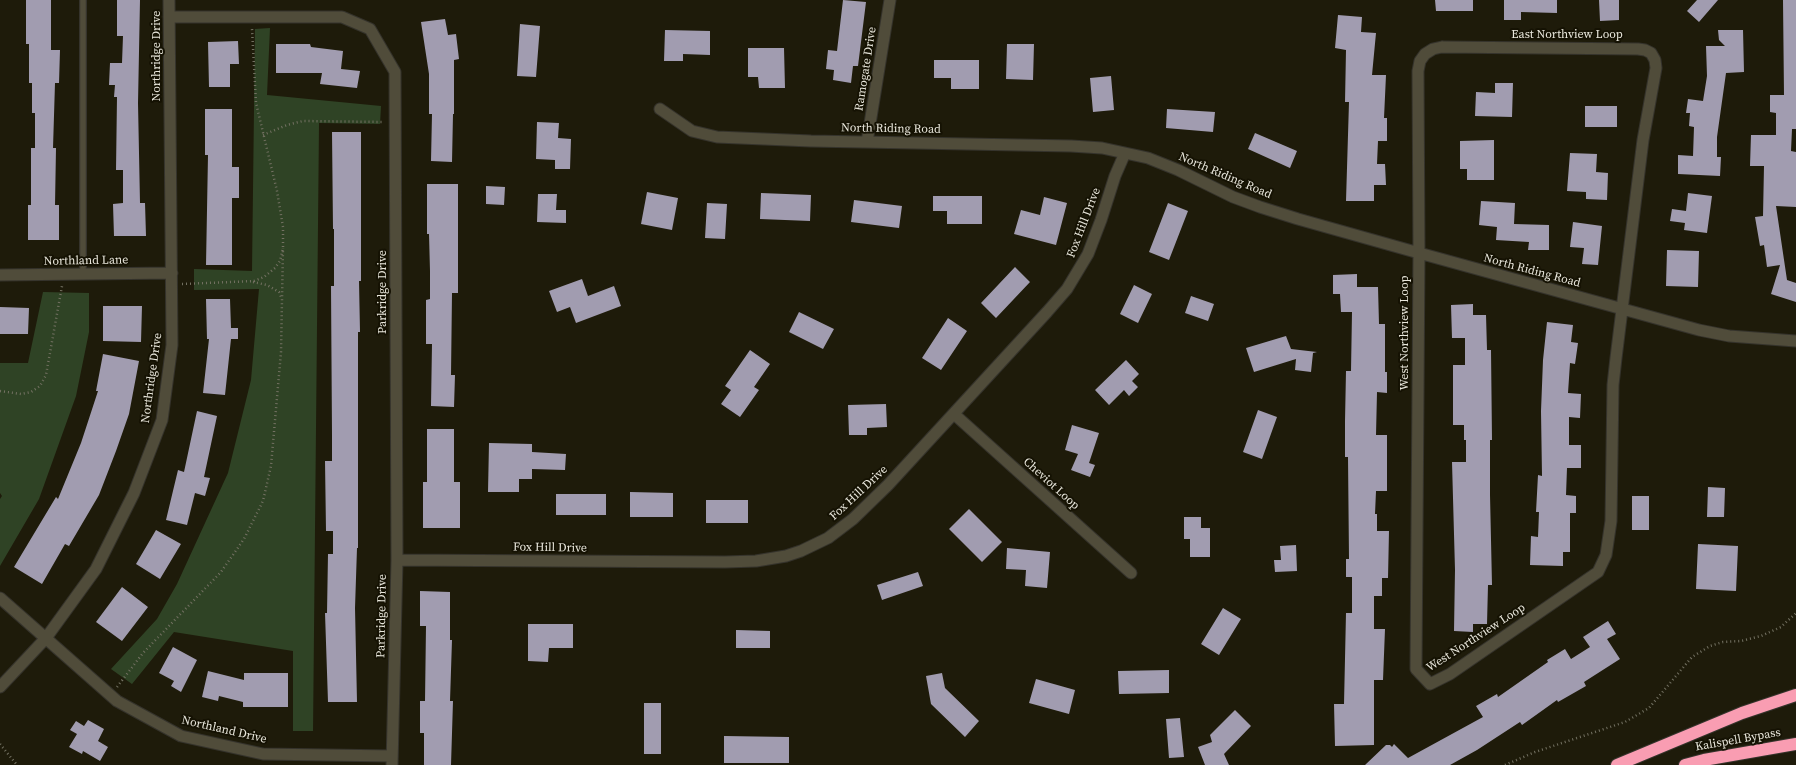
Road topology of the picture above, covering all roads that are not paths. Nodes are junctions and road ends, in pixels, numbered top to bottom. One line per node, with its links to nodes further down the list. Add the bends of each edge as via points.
1 (83, 0): 9 (lane)
2 (169, 0): 4 (street, Northridge Drive)
3 (890, 0): 6 (street, Ramogate Drive)
4 (169, 17): 11 (street, Northridge Drive); 15 (street, Parkridge Drive, via 342,17 370,29 395,72)
5 (660, 109): 6 (street, North Riding Road, via 692,131 717,137)
6 (867, 142): 7 (street, North Riding Road, via 1071,146 1102,148)
7 (1125, 153): 8 (street, North Riding Road, via 1148,158 1178,170 1260,207); 14 (street, Fox Hill Drive, via 1102,220 1082,266 1067,289)
8 (1419, 253): 12 (street, North Riding Road); 12 (street, East Northview Loop, via 1418,71 1425,54 1442,47 1645,50 1651,53 1656,68 1643,140); 12 (street, West Northview Loop, via 1416,669 1430,684 1450,674 1598,572 1606,555 1611,521 1613,385)
9 (83, 274): 10 (street, Northland Lane); 11 (street, Northland Lane)
10 (0, 275)
11 (172, 279): 18 (street, Northridge Drive, via 172,346 162,420 134,493 96,569)
12 (1622, 309): 13 (street, North Riding Road, via 1729,336)
13 (1796, 341)
14 (954, 414): 15 (street, Fox Hill Drive, via 853,519 815,545 786,556 756,561 725,562); 16 (street, Cheviot Loop)
15 (397, 560): 22 (street, Parkridge Drive)
16 (1131, 573)
17 (0, 598): 18 (street, Northland Drive)
18 (46, 638): 19 (street, Northridge Drive); 22 (street, Northland Drive, via 118,701 181,736 263,754)
19 (0, 687)
20 (1796, 694): 23 (highway, via 1742,713)
21 (1796, 744): 24 (highway, Kalispell Bypass)
22 (392, 760)
23 (1617, 765)
24 (1685, 765)

